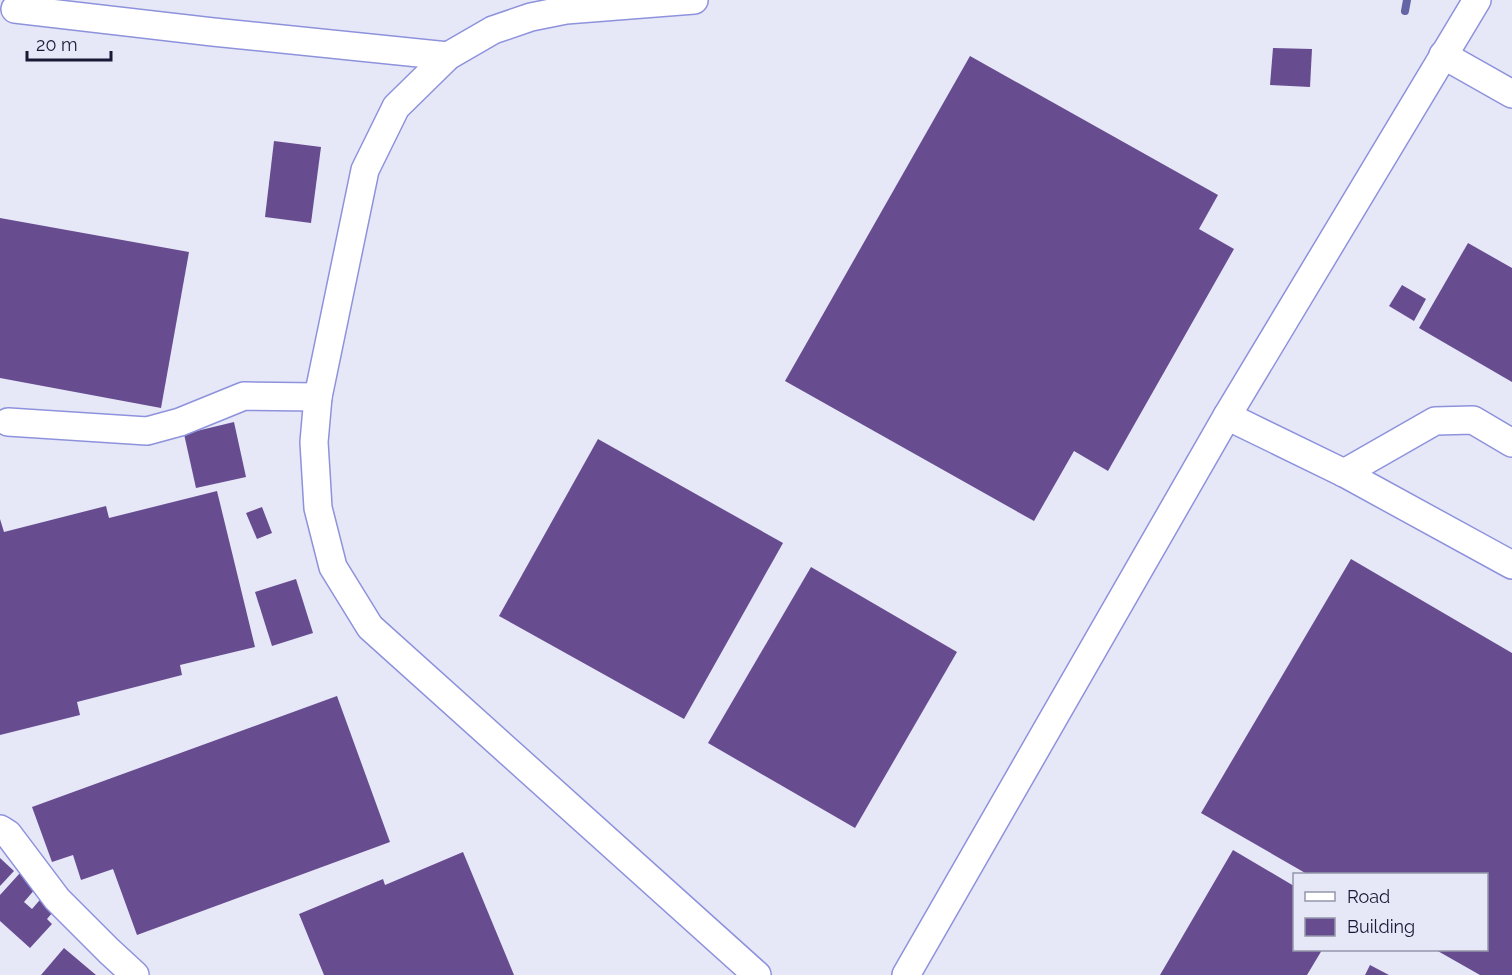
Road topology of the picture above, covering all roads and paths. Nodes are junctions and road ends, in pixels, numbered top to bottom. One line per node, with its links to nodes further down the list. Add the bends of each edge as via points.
1 (694, 0): 3 (street, via 566,10)
2 (1477, 0): 5 (street)
3 (531, 8): 6 (street)
4 (15, 9): 6 (street)
5 (1443, 55): 7 (street); 9 (street)
6 (448, 56): 8 (street, via 396,106 365,170)
7 (1512, 94)
8 (318, 397): 10 (street, via 244,396 147,431); 16 (street, via 314,442 318,508 333,567 370,627)
9 (1227, 416): 12 (street); 17 (street)
10 (8, 422)
11 (1512, 443): 12 (street, via 1473,420 1435,421)
12 (1344, 473): 13 (street)
13 (1512, 566)
14 (0, 829): 15 (street, via 8,834 57,899)
15 (135, 975)
16 (757, 975)
17 (906, 975)

